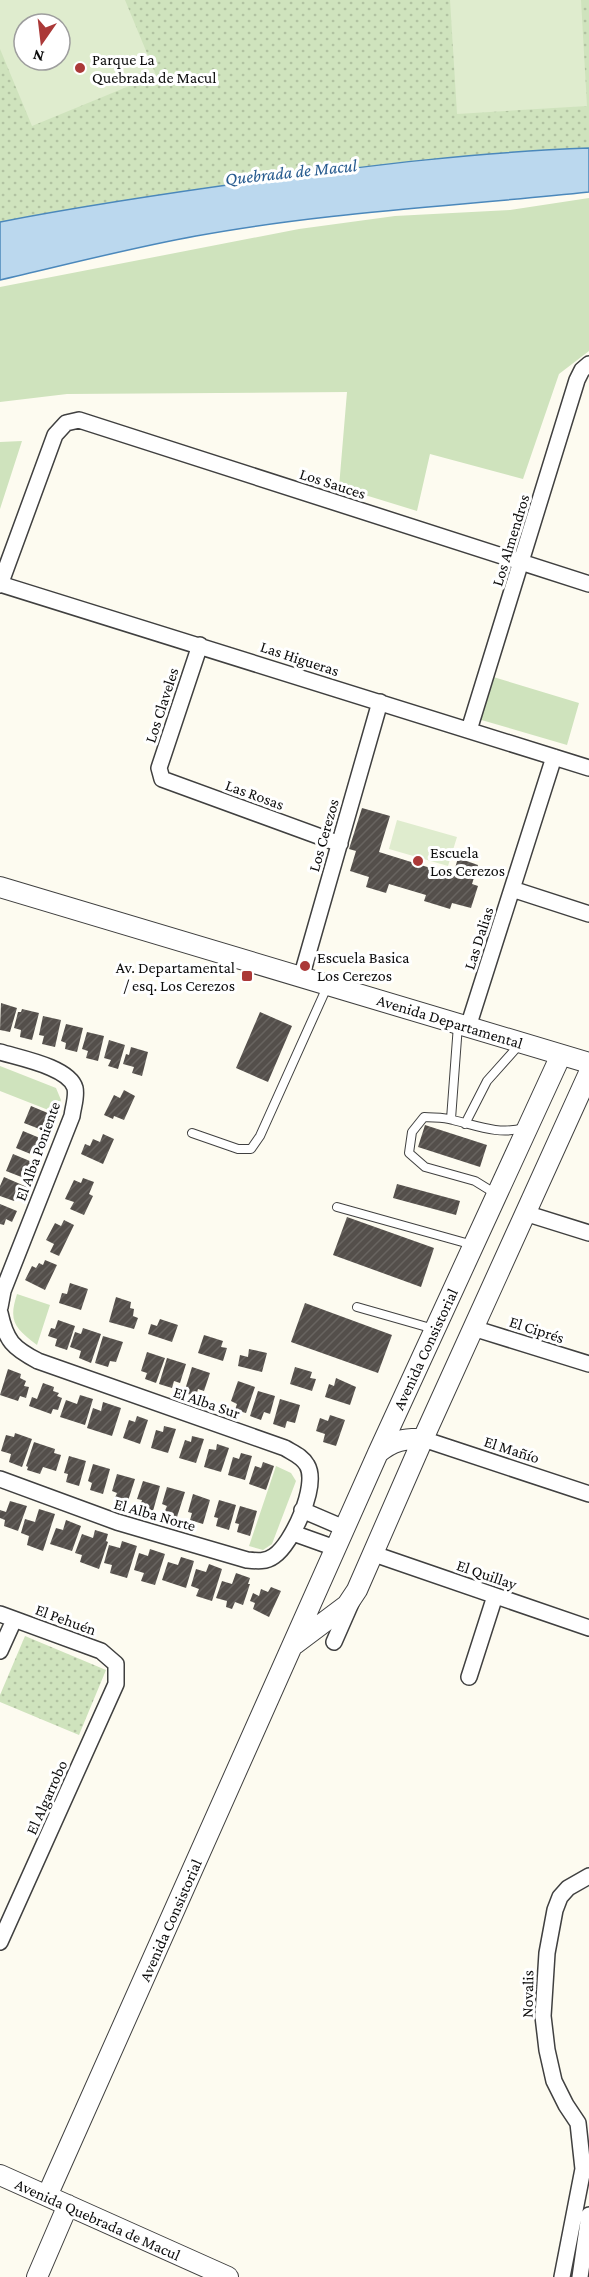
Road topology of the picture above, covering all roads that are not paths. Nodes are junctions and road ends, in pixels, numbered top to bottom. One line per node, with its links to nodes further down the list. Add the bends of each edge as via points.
1 (589, 364): 2 (street, Los Almendros, via 577,380)
2 (522, 562): 3 (street, Los Sauces, via 79,420 66,423 56,435); 4 (street, Los Sauces); 7 (street, Los Almendros)
3 (0, 584): 5 (street, Las Higueras)
4 (589, 584)
5 (200, 645): 6 (street, Las Higueras); 10 (street, Los Claveles, via 159,768)
6 (380, 702): 7 (street, Las Higueras); 11 (street, Los Cerezos)
7 (469, 730): 8 (street, Las Higueras)
8 (554, 757): 9 (street, Las Higueras); 13 (street, Las Dalias)
9 (589, 768)
10 (160, 776): 11 (street, Las Rosas, via 165,782)
11 (340, 844): 15 (street, Los Cerezos)
12 (0, 887): 15 (street, Avenida Departamental)
13 (512, 889): 14 (street); 17 (street, Las Dalias)
14 (589, 914)
15 (301, 978): 16 (street, Avenida Departamental)
16 (328, 986): 17 (street, Avenida Departamental); 27 (lane, via 260,1137 251,1149 238,1149)
17 (463, 1025): 18 (street, Avenida Departamental); 24 (lane)
18 (521, 1043): 20 (street, Avenida Departamental); 25 (lane, via 487,1081)
19 (0, 1053): 34 (street, El Alba Poniente, via 67,1076 76,1096 72,1116)
20 (561, 1055): 21 (street, Avenida Departamental); 26 (street, Avenida Consistorial)
21 (589, 1063)
22 (589, 1073): 23 (street)
23 (583, 1102): 28 (street)
24 (451, 1119): 25 (lane); 29 (lane, via 424,1117 412,1132 409,1153 425,1167 475,1181)
25 (465, 1124): 26 (lane, via 511,1132)
26 (528, 1127): 28 (street, via 542,1125); 29 (street, Avenida Consistorial)
27 (192, 1133)
28 (559, 1139): 31 (street)
29 (497, 1194): 33 (street, Avenida Consistorial)
30 (337, 1207): 33 (lane)
31 (525, 1213): 32 (street); 37 (street)
32 (589, 1233)
33 (473, 1245): 38 (street, Avenida Consistorial)
34 (0, 1307)
35 (357, 1307): 38 (lane)
36 (0, 1313): 44 (street, El Alba Sur, via 9,1341 22,1353 55,1369 298,1455 311,1476)
37 (473, 1328): 39 (street, El Ciprés); 40 (street)
38 (435, 1329): 41 (street, Avenida Consistorial)
39 (589, 1364)
40 (423, 1439): 41 (street, via 394,1442); 43 (street, El Mañío); 48 (street)
41 (378, 1453): 45 (street, Avenida Consistorial)
42 (0, 1479): 46 (street, El Alba Norte, via 117,1522 247,1560 263,1561 275,1556)
43 (589, 1494)
44 (302, 1510): 45 (street); 46 (street, El Alba Norte)
45 (344, 1528): 47 (street, Avenida Consistorial)
46 (293, 1533): 47 (street)
47 (335, 1548): 49 (street, Avenida Consistorial)
48 (374, 1554): 50 (street, El Quillay); 51 (street)
49 (318, 1587): 52 (street, via 319,1603); 56 (street, Avenida Consistorial)
50 (495, 1596): 54 (street, El Quillay); 59 (street)
51 (353, 1599): 52 (street); 55 (street)
52 (335, 1615): 56 (street)
53 (7, 1617): 57 (street); 58 (street, El Pehuén, via 101,1652)
54 (589, 1628)
55 (334, 1642)
56 (293, 1645): 64 (street, Avenida Consistorial)
57 (0, 1652)
58 (116, 1664): 61 (street, El Algarrobo, via 116,1684)
59 (469, 1677)
60 (589, 1876): 62 (street, Novalis, via 568,1888 555,1910 544,1978 543,2016 554,2081 566,2105)
61 (0, 1942)
62 (584, 2124): 69 (street, Novalis, via 583,2169)
63 (0, 2175): 64 (street, Avenida Quebrada de Macul)
64 (47, 2196): 65 (street, Avenida Quebrada de Macul)
65 (68, 2205): 67 (street); 68 (street, Avenida Quebrada de Macul)
66 (589, 2215): 70 (street)
67 (37, 2277)
68 (228, 2277)
69 (562, 2277)
70 (580, 2277)

